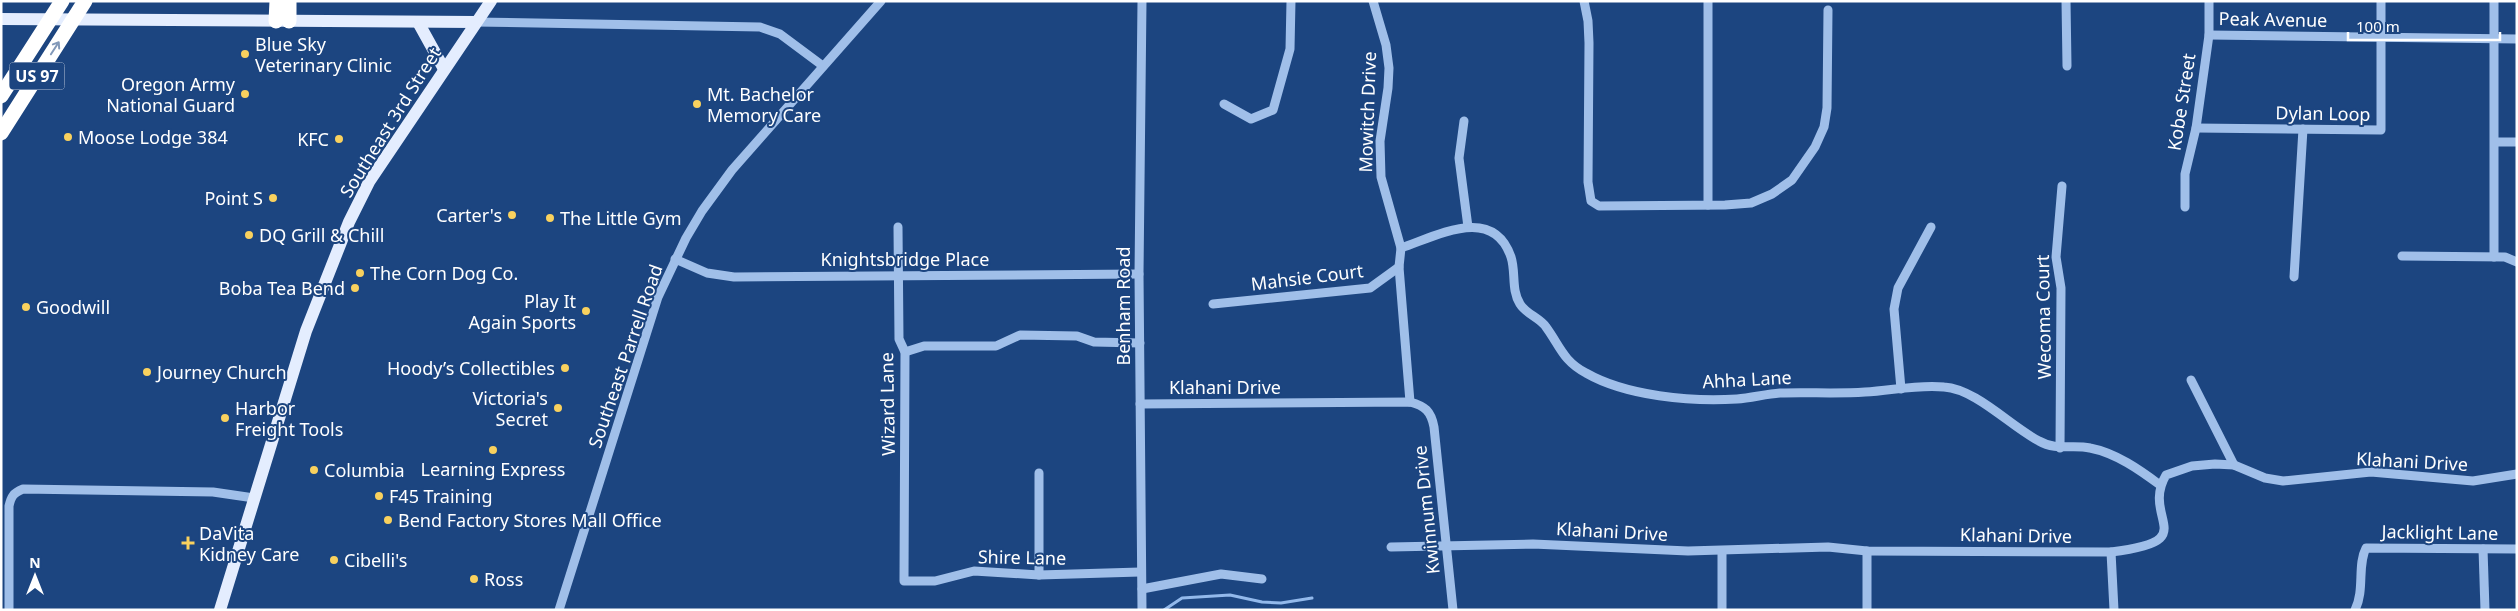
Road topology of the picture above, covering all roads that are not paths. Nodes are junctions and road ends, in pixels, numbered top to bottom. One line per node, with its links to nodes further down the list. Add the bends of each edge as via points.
1 (62, 1): 18 (highway, US 97)
2 (85, 1): 19 (highway, US 97)
3 (277, 1): 20 (highway)
4 (289, 1): 20 (highway)
5 (491, 1): 22 (main road, Southeast 3rd Street)
6 (881, 1): 27 (street, Southeast Parrell Road)
7 (1142, 1): 50 (street, Benham Road)
8 (1291, 1): 31 (street, via 1290,49 1273,110 1251,118)
9 (1372, 1): 44 (street, Mowitch Drive, via 1386,45 1389,68 1380,141 1380,177)
10 (1584, 1): 39 (street, via 1589,43 1588,182 1591,201 1600,206)
11 (1708, 1): 39 (street)
12 (2066, 1): 28 (street)
13 (2209, 1): 23 (street, Kobe Street)
14 (2381, 1): 24 (street, Dylan Loop)
15 (2494, 1): 25 (street)
16 (1828, 10): 39 (street, via 1824,127 1808,160 1792,180 1772,194 1751,203)
17 (1, 19): 18 (main road)
18 (50, 19): 19 (main road); 30 (highway, US 97)
19 (74, 20): 20 (main road); 35 (highway, US 97, one-way to 19)
20 (283, 21): 21 (main road)
21 (418, 22): 22 (main road); 29 (main road)
22 (475, 22): 27 (street, via 760,27 780,34); 29 (main road, Southeast 3rd Street)
23 (2209, 35): 24 (street, Peak Avenue); 33 (street, Kobe Street)
24 (2381, 37): 25 (street, Peak Avenue); 34 (street, Dylan Loop, via 2381,130)
25 (2494, 38): 26 (street, Peak Avenue); 36 (street)
26 (2517, 39)
27 (823, 66): 47 (street, Southeast Parrell Road, via 720,186)
28 (2067, 66)
29 (444, 69): 66 (main road, Southeast 3rd Street, via 368,182 349,222 306,331)
30 (1, 96)
31 (1224, 104)
32 (1464, 121): 42 (street, via 1460,158)
33 (2196, 128): 34 (street, Dylan Loop); 40 (street, Kobe Street, via 2185,174)
34 (2303, 129): 52 (street)
35 (1, 134)
36 (2496, 142): 37 (street); 46 (street)
37 (2517, 142)
38 (2062, 186): 61 (street, Wecoma Court, via 2056,257 2061,288)
39 (1708, 205)
40 (2185, 208)
41 (898, 227): 51 (street, Wizard Lane)
42 (1468, 227): 44 (street, Ahha Lane); 57 (street, Ahha Lane, via 1481,226 1493,231 1503,241 1512,258 1515,292 1520,305 1545,324 1558,349 1568,360 1585,373 1613,385 1644,393 1703,399)
43 (1930, 227): 57 (street, via 1898,288 1894,309)
44 (1401, 248): 49 (street, Mowitch Drive)
45 (2402, 256): 46 (street)
46 (2494, 257): 48 (street)
47 (675, 259): 51 (street, Knightsbridge Place, via 707,273 734,277); 81 (street, Southeast Parrell Road, via 645,334)
48 (2517, 262)
49 (1400, 267): 53 (street, Mahsie Court, via 1370,288); 58 (street, Mowitch Drive)
50 (1139, 274): 51 (street, Knightsbridge Place); 54 (street, Benham Road)
51 (899, 275): 55 (street, Wizard Lane, via 900,339)
52 (2294, 277)
53 (1213, 304)
54 (1140, 343): 55 (street, via 1094,342 1077,336 1020,335 996,346 924,346); 59 (street, Benham Road)
55 (905, 352): 77 (street, Wizard Lane)
56 (2191, 380): 62 (street)
57 (1901, 389): 61 (street, Ahha Lane, via 1943,386 1961,390 2040,442)
58 (1410, 402): 59 (street, Klahani Drive); 60 (street, Klahani Drive)
59 (1140, 404): 74 (street, Benham Road)
60 (1428, 409): 68 (street, Kwinnum Drive, via 1434,427)
61 (2060, 448): 65 (street, Ahha Lane, via 2090,448 2112,455)
62 (2234, 465): 64 (street, Klahani Drive, via 2265,478 2283,481 2371,472 2473,481); 65 (street, Klahani Drive, via 2215,464 2175,470 2166,475)
63 (1040, 474): 75 (street)
64 (2517, 474)
65 (2160, 485): 73 (street, Klahani Drive, via 2162,538 2141,549)
66 (254, 498): 79 (street, via 213,492 23,489 11,498 9,506); 80 (main road, Southeast 3rd Street)
67 (1391, 547): 68 (street, Klahani Drive)
68 (1445, 547): 72 (street, Klahani Drive, via 1533,544); 83 (street, Kwinnum Drive)
69 (2483, 548): 70 (street, Jacklight Lane); 87 (street, Jacklight Lane, via 2366,548 2362,585); 88 (street)
70 (2517, 549)
71 (1867, 550): 72 (street, Klahani Drive, via 1828,547); 73 (street, Klahani Drive); 85 (street)
72 (1722, 551): 84 (street)
73 (2111, 552): 86 (street)
74 (1140, 572): 75 (street, Shire Lane); 78 (street, Benham Road)
75 (1040, 574): 77 (street, Shire Lane, via 974,571 935,581)
76 (1262, 579): 78 (street, via 1221,574)
77 (904, 581)
78 (1142, 589): 82 (street, Benham Road)
79 (9, 610)
80 (220, 610)
81 (559, 610)
82 (1142, 610)
83 (1453, 610)
84 (1722, 610)
85 (1867, 610)
86 (2114, 610)
87 (2355, 610)
88 (2485, 610)

